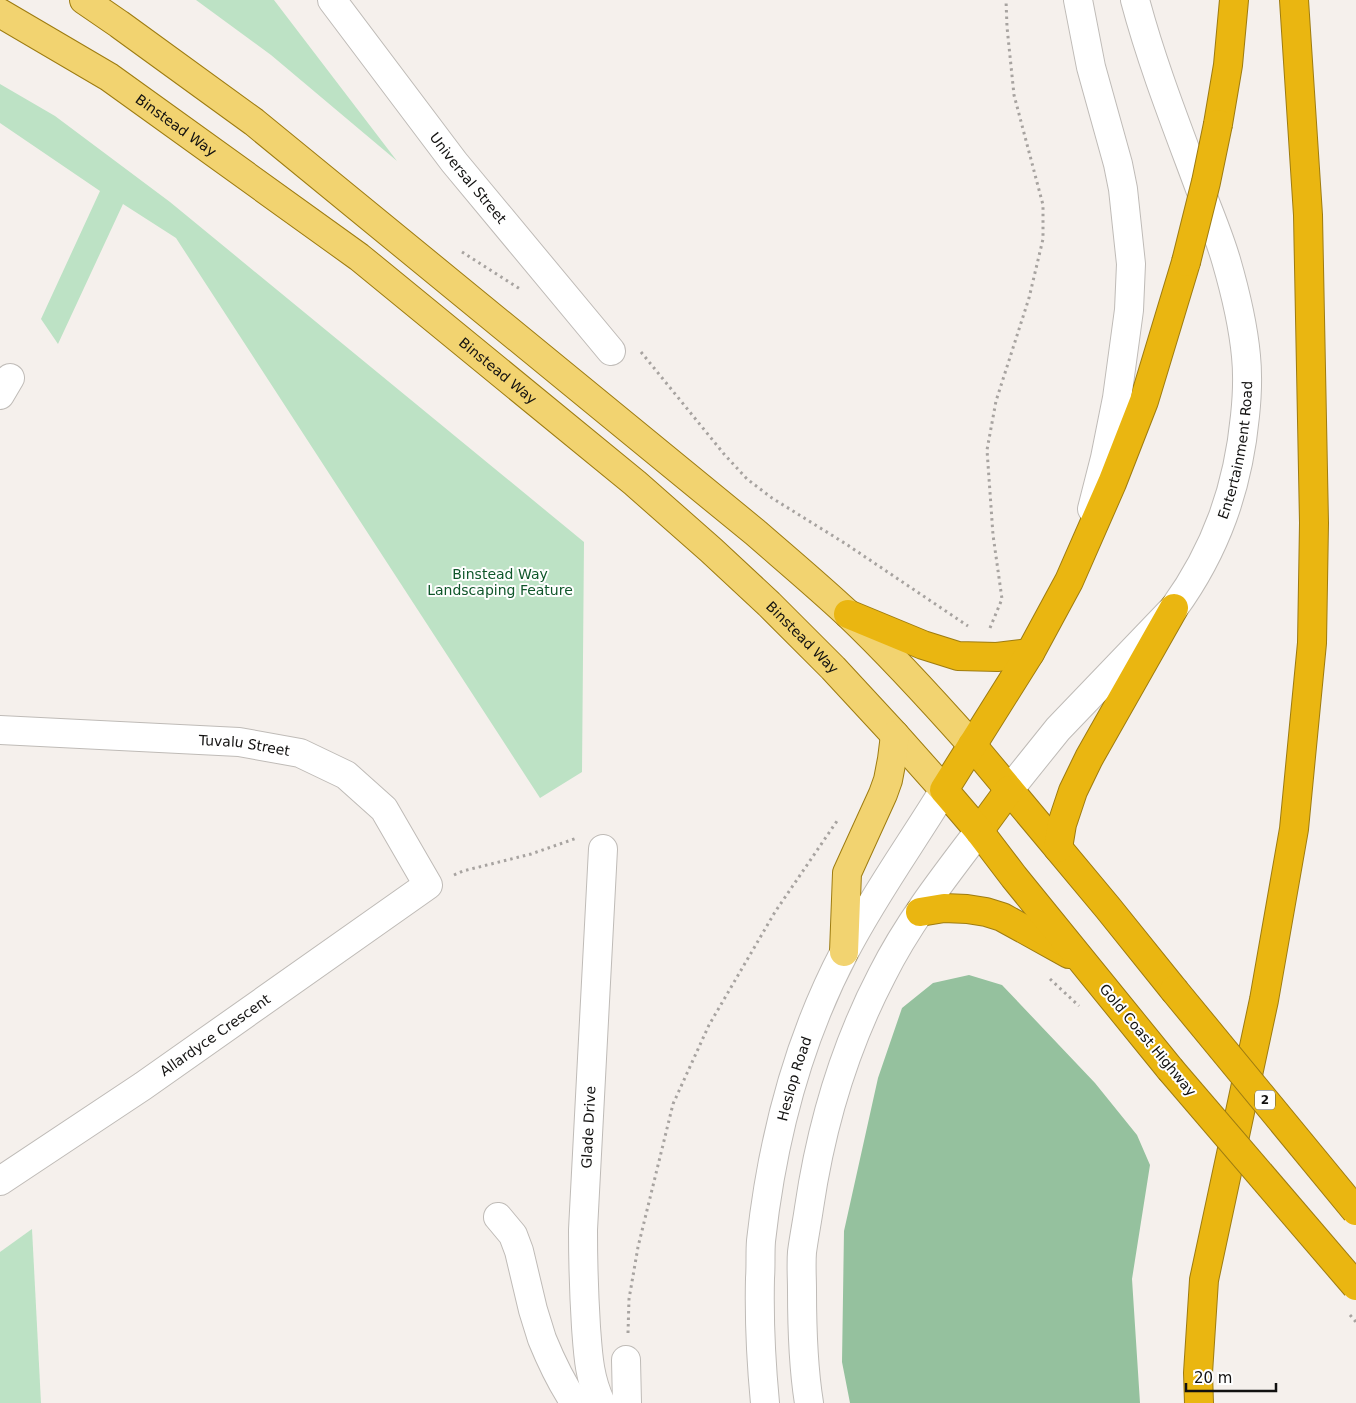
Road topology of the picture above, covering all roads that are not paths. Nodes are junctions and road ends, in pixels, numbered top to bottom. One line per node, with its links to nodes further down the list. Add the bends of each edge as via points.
1 (84, 0): 11 (main road, via 261,128 756,534)
2 (332, 0): 8 (street, Universal Street, via 454,162)
3 (1078, 0): 9 (street, via 1091,66 1124,189 1130,246 1130,287 1126,337 1112,425 1099,485)
4 (1135, 0): 10 (street, Entertainment Road, via 1162,87 1226,259 1246,358 1246,397 1236,476 1215,538)
5 (1234, 0): 9 (highway, bridge, via 1218,124 1186,262 1144,401)
6 (1294, 0): 35 (highway, via 1308,215 1314,523 1312,643 1294,829 1264,1000 1204,1280)
7 (0, 13): 14 (main road, Binstead Way, via 109,77 359,257 635,483 711,550 833,668)
8 (611, 351)
9 (1069, 581): 12 (highway)
10 (1174, 608): 17 (street, Entertainment Road, via 1058,729); 19 (highway, via 1073,791)
11 (848, 614): 12 (highway, via 958,656 982,646 997,657); 15 (main road)
12 (1030, 653): 15 (highway)
13 (0, 730): 21 (street, Tuvalu Street, via 239,742 300,753 346,775 384,809)
14 (895, 735): 16 (main road, Binstead Way); 23 (main road, via 883,794 847,873)
15 (972, 745): 16 (highway); 17 (highway, 2)
16 (944, 790): 18 (highway, Gold Coast Highway); 23 (street, Heslop Road)
17 (1009, 790): 18 (highway, Entertainment Road); 19 (highway, 2)
18 (979, 831): 22 (street); 24 (highway, Gold Coast Highway)
19 (1058, 848): 26 (highway, 2, bridge)
20 (603, 849): 31 (street, Glade Drive, via 583,1230 588,1362)
21 (428, 885): 25 (street, Allardyce Crescent, via 151,1080)
22 (920, 912): 24 (highway, via 944,908 986,912 1002,917); 34 (street, via 882,974 859,1022 826,1117 802,1253 802,1318)
23 (844, 952): 33 (street, Heslop Road, via 822,998 797,1070 781,1125 770,1181 761,1242 761,1355)
24 (1082, 960): 28 (highway, Gold Coast Highway, bridge)
25 (0, 1181)
26 (1356, 1211)
27 (498, 1217): 30 (street, via 516,1243 542,1339)
28 (1356, 1286)
29 (626, 1360): 32 (street)
30 (575, 1403)
31 (601, 1403)
32 (627, 1403)
33 (765, 1403)
34 (809, 1403)
35 (1199, 1403)

